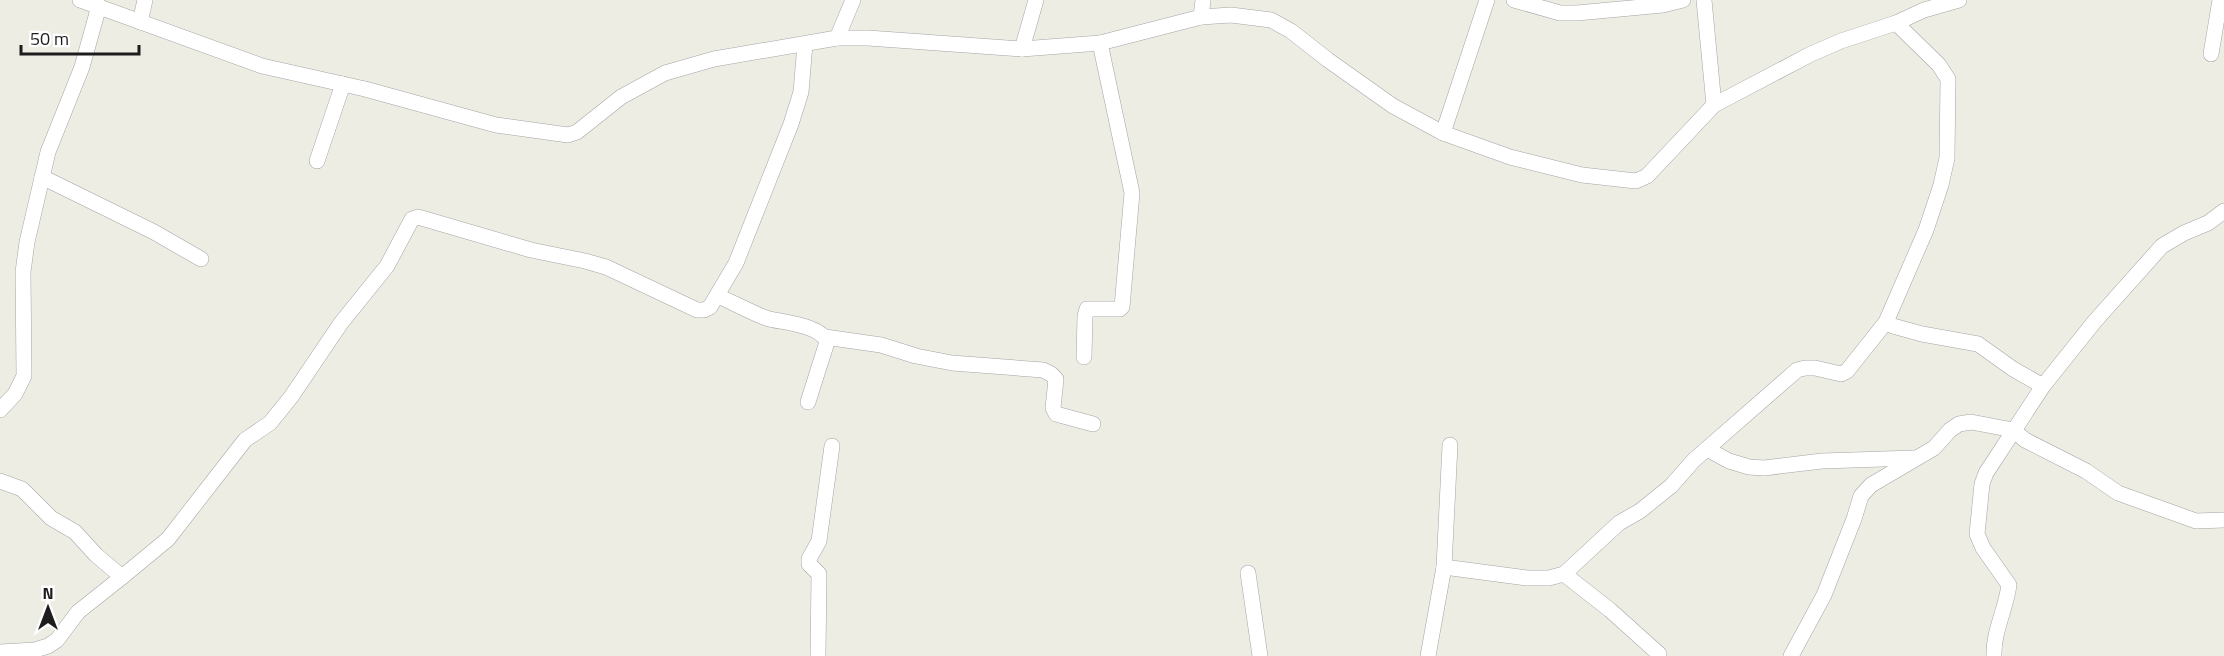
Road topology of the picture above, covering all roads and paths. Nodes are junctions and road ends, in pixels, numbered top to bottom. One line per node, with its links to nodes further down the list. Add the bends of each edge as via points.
1 (80, 0): 12 (street)
2 (145, 0): 14 (street)
3 (853, 0): 16 (street)
4 (1036, 0): 19 (street)
5 (1203, 0): 13 (street)
6 (1487, 0): 23 (street)
7 (1514, 0): 8 (street, via 1577,14)
8 (1683, 0)
9 (1704, 0): 22 (street)
10 (1959, 0): 15 (street)
11 (2220, 0): 20 (street)
12 (99, 6): 14 (street); 25 (street, via 82,67)
13 (1201, 17): 17 (street); 23 (street, via 1231,15 1270,20 1291,30 1393,106)
14 (140, 22): 21 (street, via 262,66)
15 (1896, 23): 22 (street, via 1811,54); 29 (street, via 1948,79 1947,158 1926,230)
16 (837, 38): 18 (street); 19 (street)
17 (1100, 43): 19 (street); 31 (street, via 1132,193 1122,307 1087,309)
18 (805, 44): 21 (street, via 714,59 665,73 621,97 568,135 496,125); 28 (street, via 801,92 791,124 736,263)
19 (1022, 49)
20 (2211, 54)
21 (344, 84): 24 (street)
22 (1714, 105): 23 (street, via 1647,176 1636,181 1582,176 1510,157)
23 (1443, 133)
24 (316, 161)
25 (42, 177): 27 (street); 34 (street, via 23,272 24,376 15,394)
26 (2224, 212): 32 (street, via 2162,246)
27 (201, 259)
28 (718, 296): 30 (street, via 767,318 814,330); 46 (street, via 710,307 697,310 606,267 418,217 412,219 387,266 270,423 245,440 168,539)
29 (1886, 322): 32 (street, via 1978,344); 39 (street, via 1847,371 1841,374 1797,370)
30 (825, 337): 33 (street, via 827,342); 35 (street, via 881,345 952,363 1043,370 1056,379 1056,414)
31 (1084, 357)
32 (2043, 386): 36 (street)
33 (808, 402)
34 (0, 410)
35 (1093, 423)
36 (2013, 430): 40 (street, via 1959,423); 42 (street, via 2118,493 2196,521); 53 (street, via 1983,479 1977,534 2009,585)
37 (1450, 445): 43 (street)
38 (832, 446): 49 (street, via 819,541 810,559 819,574)
39 (1707, 449): 40 (street, via 1729,461 1764,468 1822,461); 45 (street, via 1671,486 1619,524)
40 (1920, 458): 52 (street, via 1871,485 1861,496 1824,595)
41 (0, 482): 46 (street, via 22,489)
42 (2224, 520)
43 (1444, 567): 45 (street, via 1527,578); 51 (street)
44 (1248, 573): 50 (street)
45 (1564, 574): 48 (street)
46 (122, 577): 47 (street, via 87,604 48,646)
47 (0, 652)
48 (1659, 654)
49 (818, 656)
50 (1260, 656)
51 (1428, 656)
52 (1791, 656)
53 (1994, 656)

